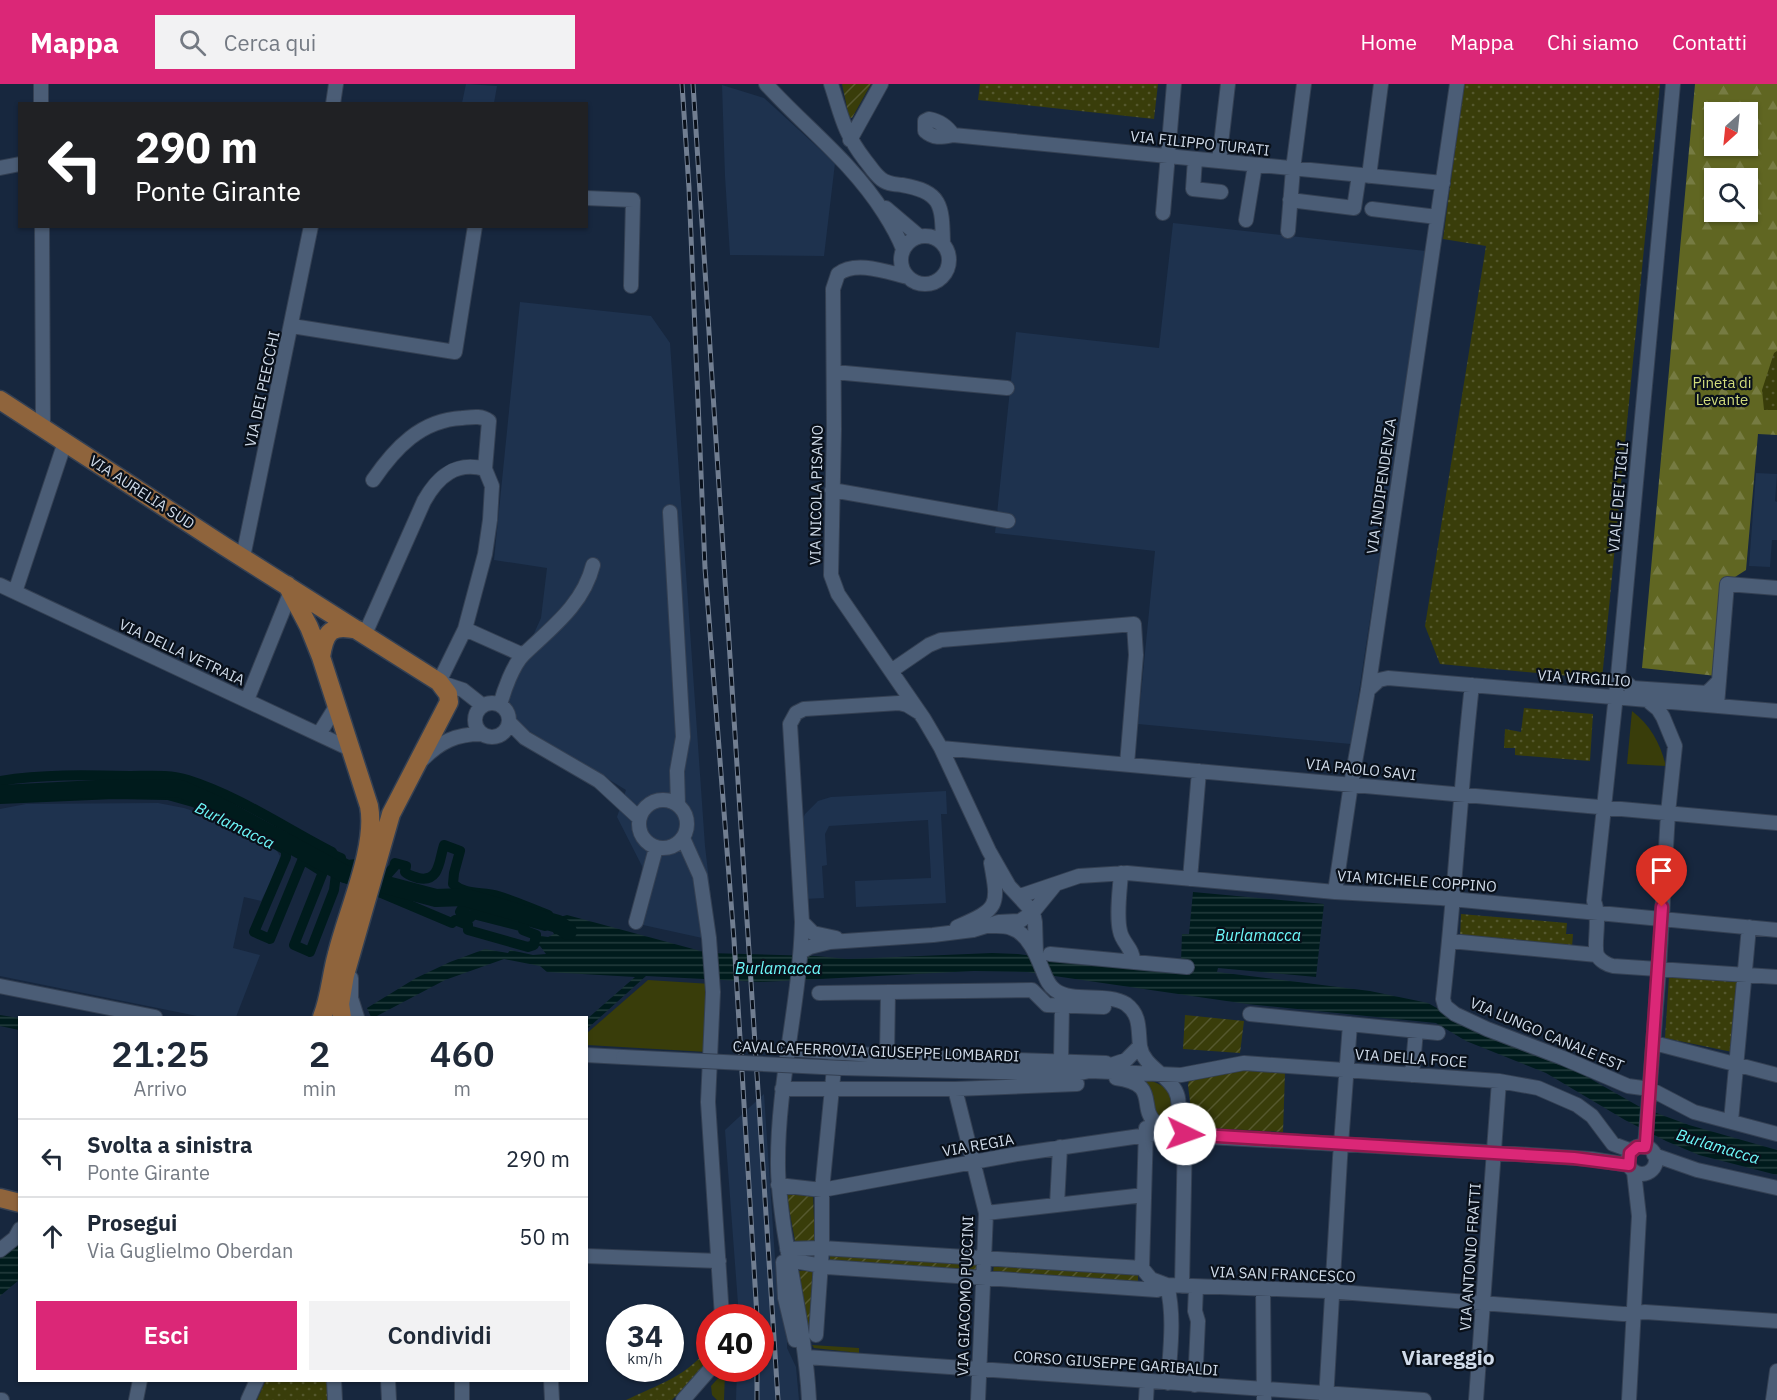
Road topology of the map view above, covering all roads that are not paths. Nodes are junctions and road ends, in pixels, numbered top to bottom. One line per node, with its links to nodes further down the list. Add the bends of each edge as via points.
1 (41, 84): 12 (street)
2 (336, 84): 13 (street)
3 (766, 84): 25 (street, via 836,151)
4 (831, 84): 15 (street)
5 (881, 84): 15 (street)
6 (1174, 84): 16 (street)
7 (1228, 84): 18 (street)
8 (1304, 84): 22 (street)
9 (1381, 84): 23 (street)
10 (1456, 84): 24 (street, VIA INDIPENDENZA)
11 (1673, 84): 67 (street, VIALE DEI TIGLI)
12 (41, 102)
13 (333, 102)
14 (953, 135): 16 (street, VIA FILIPPO TURATI)
15 (850, 140): 29 (street, via 881,180 924,189)
16 (1168, 156): 17 (street, VIA FILIPPO TURATI); 31 (street)
17 (1195, 159): 18 (street, VIA FILIPPO TURATI); 26 (street, via 1193,189)
18 (1219, 161): 20 (street, VIA FILIPPO TURATI)
19 (18, 164): 21 (street)
20 (1255, 165): 22 (street, VIA FILIPPO TURATI); 33 (street)
21 (0, 168)
22 (1293, 169): 23 (street, VIA FILIPPO TURATI); 28 (street)
23 (1364, 175): 24 (street, VIA FILIPPO TURATI); 28 (street, via 1354,208)
24 (1443, 183): 32 (street, VIA INDIPENDENZA)
25 (869, 190): 38 (street); 40 (street, via 897,235)
26 (1221, 192)
27 (588, 198): 43 (street, via 633,200)
28 (1290, 200): 37 (street)
29 (939, 206): 38 (street, VIA NICOLA PISANO, via 935,220); 39 (street, VIA NICOLA PISANO)
30 (1372, 209): 32 (street)
31 (1163, 213)
32 (1437, 217): 65 (street, VIA INDIPENDENZA)
33 (1246, 220)
34 (42, 228): 48 (street)
35 (311, 228): 44 (street, VIA DEI PEECCHI)
36 (475, 228): 44 (street, via 455,352)
37 (1288, 231)
38 (921, 236): 39 (street, via 934,237); 40 (street, VIA NICOLA PISANO, via 909,241)
39 (943, 244): 42 (street, VIA NICOLA PISANO, via 949,261 943,276 925,284)
40 (902, 252): 41 (street, VIA NICOLA PISANO); 42 (street, via 901,267)
41 (868, 268): 42 (street, VIA NICOLA PISANO); 45 (street, VIA NICOLA PISANO, via 846,269 836,278 832,294)
42 (908, 277)
43 (630, 286)
44 (292, 326): 55 (street, VIA DEI PEECCHI)
45 (834, 372): 46 (street); 52 (street, VIA NICOLA PISANO)
46 (1007, 388)
47 (0, 400): 48 (main road, VIA AURELIA SUD)
48 (43, 427): 49 (main road, VIA AURELIA SUD)
49 (65, 442): 55 (main road, VIA AURELIA SUD); 60 (street)
50 (485, 469): 51 (street, via 489,421 481,417 454,418 426,426 411,437 386,460); 61 (street, via 492,486 490,520); 62 (street, via 459,467 433,485)
51 (373, 480)
52 (832, 490): 54 (street); 66 (street, VIA NICOLA PISANO, via 831,578)
53 (670, 512): 92 (street, via 682,737)
54 (1008, 521)
55 (243, 557): 58 (main road, VIA AURELIA SUD)
56 (592, 565): 63 (street, via 573,606)
57 (0, 585): 60 (street, VIA DELLA VETRAIA)
58 (288, 587): 62 (main road, VIA AURELIA SUD); 64 (main road); 75 (street)
59 (1777, 588): 70 (street, via 1727,584)
60 (15, 592): 75 (street, VIA DELLA VETRAIA)
61 (465, 629): 63 (street); 69 (street)
62 (362, 632): 64 (main road, via 339,627 330,631); 69 (main road, VIA AURELIA SUD)
63 (523, 655): 79 (street)
64 (321, 657): 77 (main road)
65 (1371, 663): 68 (street); 72 (street, VIA INDIPENDENZA)
66 (893, 673): 76 (street, via 892,692); 82 (street, VIA NICOLA PISANO); 90 (street, via 941,640 1134,624 1136,655)
67 (1618, 676): 73 (street); 74 (street, VIALE DEI TIGLI)
68 (1389, 678): 71 (street, VIA VIRGILIO); 72 (street, via 1379,680)
69 (439, 682): 78 (street, VIA AURELIA SUD, via 462,690); 91 (main road, via 449,700)
70 (1718, 682): 73 (street, via 1707,693); 80 (street)
71 (1472, 685): 74 (street, VIA VIRGILIO); 96 (street)
72 (1368, 690): 94 (street, VIA INDIPENDENZA)
73 (1638, 695): 74 (street, VIA VIRGILIO); 80 (street, VIA VIRGILIO); 100 (street, via 1661,714 1674,741)
74 (1614, 698): 99 (street, VIALE DEI TIGLI)
75 (247, 700): 85 (street, VIA DELLA VETRAIA)
76 (880, 704): 82 (street, via 903,704); 118 (street, via 804,709 791,720)
77 (337, 705): 85 (street); 89 (main road)
78 (482, 705): 79 (street); 84 (street, via 474,720)
79 (500, 705): 83 (street)
80 (1717, 705): 81 (street, VIA VIRGILIO)
81 (1777, 711)
82 (920, 713): 88 (street, VIA NICOLA PISANO)
83 (509, 722): 86 (street); 87 (street)
84 (480, 734): 86 (street); 91 (street, via 448,739)
85 (319, 735): 89 (street, VIA DELLA VETRAIA)
86 (501, 735): 87 (street)
87 (525, 738): 95 (street)
88 (941, 748): 90 (street, VIA PAOLO SAVI); 105 (street, VIA NICOLA PISANO)
89 (351, 749): 106 (main road, via 370,813)
90 (1127, 764): 93 (street, VIA PAOLO SAVI)
91 (418, 765): 106 (main road)
92 (677, 771): 97 (street); 98 (street)
93 (1199, 771): 94 (street, VIA PAOLO SAVI); 108 (street)
94 (1351, 784): 96 (street, VIA PAOLO SAVI); 110 (street, VIA INDIPENDENZA)
95 (613, 793): 97 (street, via 634,802); 101 (street)
96 (1461, 796): 99 (street, VIA PAOLO SAVI); 113 (street)
97 (654, 802): 98 (street); 101 (street)
98 (678, 805): 103 (street, via 687,820)
99 (1604, 807): 100 (street, VIA PAOLO SAVI); 115 (street, VIALE DEI TIGLI, via 1594,901)
100 (1668, 813): 102 (street, VIA PAOLO SAVI); 116 (street)
101 (639, 818): 104 (street, via 643,838)
102 (1777, 823)
103 (683, 838): 104 (street, via 671,847); 196 (street, via 700,876 709,938 713,992 708,1102)
104 (656, 848): 117 (street)
105 (989, 851): 112 (street, via 1009,886); 122 (street, via 996,893 992,907 973,920)
106 (371, 860): 111 (main road)
107 (1121, 873): 108 (street, VIA MICHELE COPPINO); 109 (street, VIA MICHELE COPPINO, via 1085,875); 129 (street, via 1119,930)
108 (1191, 879): 110 (street, VIA MICHELE COPPINO)
109 (1056, 884): 112 (street, VIA MICHELE COPPINO); 114 (street)
110 (1335, 892): 113 (street, VIA MICHELE COPPINO)
111 (360, 895): 127 (main road); 141 (main road, via 336,956)
112 (1020, 896): 114 (street)
113 (1453, 900): 115 (street, VIA MICHELE COPPINO); 124 (street)
114 (1033, 912): 119 (street, via 1020,921); 126 (street)
115 (1598, 912): 116 (street, VIA MICHELE COPPINO); 128 (street, VIALE DEI TIGLI)
116 (1662, 919): 120 (street, VIA MICHELE COPPINO); 131 (street)
117 (636, 921)
118 (802, 922): 123 (street, via 813,933); 125 (street)
119 (989, 926): 122 (street); 126 (street, via 1016,930)
120 (1749, 927): 121 (street, VIA MICHELE COPPINO); 132 (street)
121 (1777, 930)
122 (933, 935): 123 (street)
123 (843, 940): 125 (street)
124 (1450, 941): 128 (street); 167 (street, VIA LUNGO CANALE EST, via 1443,1004 1451,1012 1628,1086)
125 (801, 952): 149 (street)
126 (1043, 954): 129 (street); 138 (street, via 1048,982 1059,992 1113,1000)
127 (351, 955): 142 (main road, via 341,994); 143 (street, via 351,998)
128 (1597, 955): 131 (street, via 1611,966)
129 (1133, 962): 130 (street)
130 (1187, 967)
131 (1659, 968): 132 (street); 147 (street)
132 (1745, 975): 133 (street); 155 (street)
133 (1777, 977)
134 (0, 986): 140 (street)
135 (888, 992): 136 (street); 137 (street, via 1032,990 1047,1005); 152 (street)
136 (819, 993)
137 (1062, 1005): 138 (street); 153 (street)
138 (1130, 1008): 148 (street, via 1138,1022)
139 (1250, 1014): 144 (street)
140 (150, 1016)
141 (322, 1016)
142 (342, 1016)
143 (357, 1016)
144 (1350, 1024): 145 (street); 156 (street)
145 (1416, 1031): 146 (street); 160 (street)
146 (1438, 1034)
147 (1654, 1043): 155 (street); 167 (street)
148 (1140, 1046): 154 (street); 159 (street, via 1149,1064)
149 (789, 1049): 150 (street); 164 (street)
150 (836, 1052): 152 (street); 165 (street)
151 (588, 1055): 162 (street, CAVALCAFERROVIA GIUSEPPE LOMBARDI, bridge)
152 (887, 1056): 153 (street)
153 (1061, 1061): 154 (street)
154 (1120, 1064): 157 (street); 158 (street)
155 (1737, 1065): 161 (street); 169 (street)
156 (1346, 1069): 159 (street, VIA DELLA FOCE, via 1245,1063); 160 (street, VIA DELLA FOCE); 174 (street)
157 (1090, 1071): 158 (street, CAVALCAFERROVIA GIUSEPPE LOMBARDI); 162 (street, CAVALCAFERROVIA GIUSEPPE LOMBARDI)
158 (1145, 1073): 159 (street, CAVALCAFERROVIA GIUSEPPE LOMBARDI)
159 (1164, 1075): 170 (street, via 1176,1094 1178,1111 1173,1122)
160 (1412, 1075): 163 (street, VIA DELLA FOCE)
161 (1777, 1075)
162 (1076, 1079): 166 (street); 168 (street, via 1119,1079 1136,1084 1145,1094)
163 (1499, 1081): 176 (street, VIA DELLA FOCE, via 1543,1090 1577,1105 1592,1116 1612,1144); 177 (street, VIA ANTONIO FRATTI)
164 (782, 1089): 165 (street); 182 (street)
165 (833, 1089): 166 (street); 184 (street)
166 (955, 1089): 178 (street, VIA GIACOMO PUCCINI)
167 (1650, 1091): 169 (street, VIA LUNGO CANALE EST, via 1694,1112); 176 (street)
168 (1149, 1115): 170 (street, VIA REGIA); 171 (street)
169 (1731, 1121): 173 (street, VIA LUNGO CANALE EST)
170 (1163, 1126): 172 (street, VIA REGIA)
171 (1145, 1134): 172 (street, VIA REGIA); 175 (street, VIA REGIA); 185 (street)
172 (1185, 1134): 174 (street, VIA REGIA); 201 (street)
173 (1777, 1134)
174 (1341, 1143): 177 (street, VIA REGIA); 204 (street)
175 (1060, 1148): 178 (street, VIA REGIA); 188 (street)
176 (1644, 1148): 179 (street, via 1628,1158); 180 (street, via 1655,1164); 181 (street, VIA DELLA FOCE)
177 (1493, 1152): 179 (street, VIA REGIA, via 1597,1160); 205 (street, VIA ANTONIO FRATTI)
178 (974, 1162): 184 (street, VIA REGIA); 189 (street, VIA GIACOMO PUCCINI)
179 (1632, 1168): 180 (street, via 1642,1174); 208 (street, via 1639,1209)
180 (1652, 1170): 181 (street)
181 (1697, 1170): 183 (street)
182 (778, 1185): 184 (street, VIA REGIA); 193 (street)
183 (1777, 1188)
184 (822, 1190): 191 (street)
185 (1144, 1195): 188 (street); 198 (street)
186 (0, 1198): 187 (main road)
187 (18, 1202)
188 (1057, 1205): 189 (street)
189 (986, 1213): 195 (street, VIA GIACOMO PUCCINI)
190 (18, 1232): 192 (street)
191 (822, 1248): 193 (street); 195 (street); 197 (street)
192 (0, 1250)
193 (788, 1254): 197 (street, VIA SAN FRANCESCO); 212 (street)
194 (588, 1256): 196 (street)
195 (985, 1258): 198 (street); 199 (street, VIA GIACOMO PUCCINI)
196 (719, 1261): 206 (street)
197 (820, 1266): 199 (street, VIA SAN FRANCESCO); 211 (street)
198 (1142, 1268): 200 (street, via 1151,1279)
199 (984, 1279): 200 (street, VIA SAN FRANCESCO, via 1157,1290); 213 (street, VIA GIACOMO PUCCINI)
200 (1167, 1285): 201 (street, VIA SAN FRANCESCO); 209 (street)
201 (1182, 1286): 202 (street, VIA SAN FRANCESCO)
202 (1197, 1287): 203 (street, VIA SAN FRANCESCO); 207 (street)
203 (1263, 1288): 204 (street, VIA SAN FRANCESCO); 225 (street)
204 (1333, 1291): 205 (street, VIA SAN FRANCESCO); 226 (street)
205 (1484, 1301): 208 (street, VIA SAN FRANCESCO); 238 (street, VIA ANTONIO FRATTI)
206 (721, 1304)
207 (1195, 1311): 209 (street, via 1183,1308); 224 (street)
208 (1635, 1312): 210 (street, VIA SAN FRANCESCO); 239 (street)
209 (1172, 1317): 223 (street)
210 (1777, 1321)
211 (816, 1335)
212 (806, 1360): 213 (street, CORSO GIUSEPPE GARIBALDI); 234 (street)
213 (979, 1370): 222 (street, CORSO GIUSEPPE GARIBALDI); 235 (street, VIA GIACOMO PUCCINI)
214 (1777, 1371): 240 (street)
215 (140, 1382): 227 (street)
216 (256, 1382): 228 (street)
217 (334, 1382): 229 (street)
218 (388, 1382): 230 (street)
219 (462, 1382): 231 (street)
220 (551, 1382): 232 (street)
221 (699, 1382): 233 (street)
222 (1147, 1382): 223 (street, CORSO GIUSEPPE GARIBALDI); 236 (street)
223 (1168, 1383): 224 (street, CORSO GIUSEPPE GARIBALDI)
224 (1195, 1385): 225 (street, CORSO GIUSEPPE GARIBALDI)
225 (1264, 1395): 226 (street, CORSO GIUSEPPE GARIBALDI)
226 (1326, 1397): 237 (street, CORSO GIUSEPPE GARIBALDI)
227 (136, 1400)
228 (248, 1400)
229 (335, 1400)
230 (389, 1400)
231 (462, 1400)
232 (552, 1400)
233 (683, 1400)
234 (809, 1400)
235 (978, 1400)
236 (1146, 1400)
237 (1424, 1400)
238 (1476, 1400)
239 (1629, 1400)
240 (1773, 1400)

